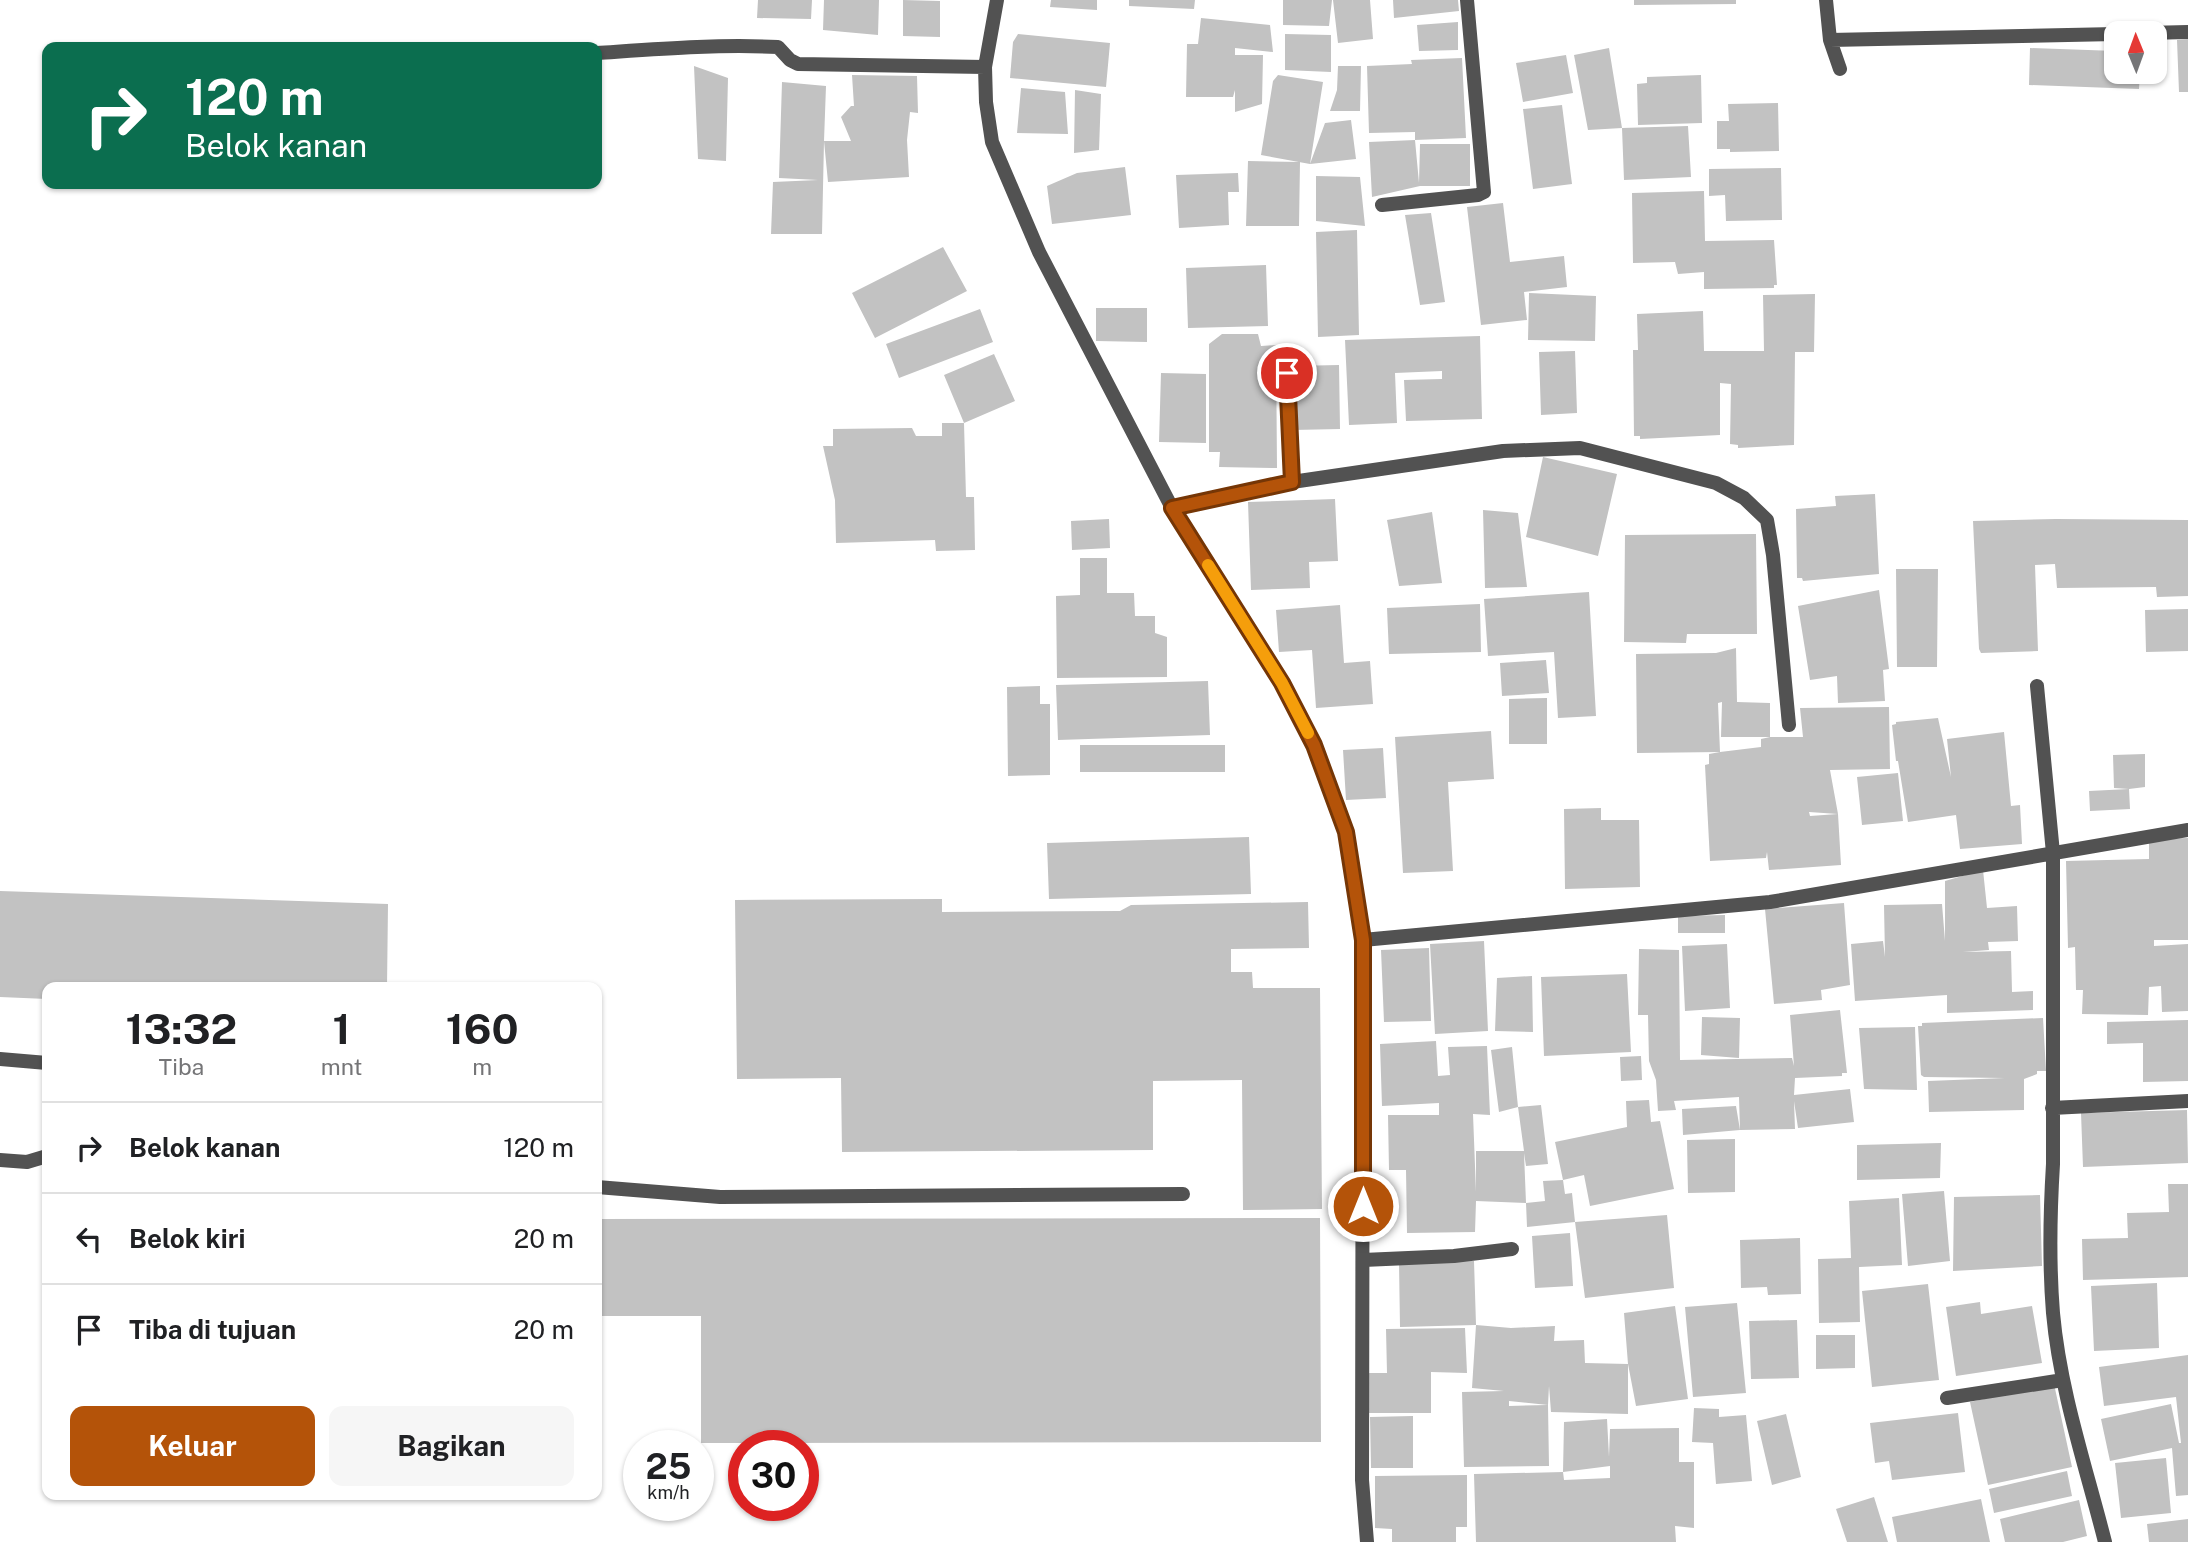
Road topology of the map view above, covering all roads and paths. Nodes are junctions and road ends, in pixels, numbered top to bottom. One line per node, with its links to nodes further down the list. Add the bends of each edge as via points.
1 (997, 0): 9 (street)
2 (1467, 0): 11 (street, via 1484,192)
3 (1826, 0): 7 (street)
4 (2167, 32): 5 (street)
5 (2188, 32)
6 (2104, 34): 7 (street)
7 (1829, 40): 10 (street)
8 (602, 53): 9 (street, via 758,46 778,47 798,65)
9 (985, 67): 14 (street, via 992,142 1033,240)
10 (1840, 69)
11 (1382, 205)
12 (1287, 373): 13 (street)
13 (1292, 482): 14 (street); 16 (street, via 1503,451 1580,448 1716,483 1744,498 1767,520)
14 (1172, 508): 19 (street, via 1282,683 1314,745 1346,832)
15 (2038, 686): 18 (street)
16 (1789, 725)
17 (2188, 830): 18 (street)
18 (2053, 853): 19 (street, via 1770,902); 23 (street)
19 (1363, 940): 29 (street)
20 (0, 1059): 21 (street)
21 (42, 1063)
22 (2188, 1101): 23 (street)
23 (2052, 1108): 30 (street, via 2051,1265)
24 (42, 1158): 25 (street, via 27,1162)
25 (0, 1160)
26 (602, 1187): 27 (street, via 720,1197)
27 (1183, 1194)
28 (1512, 1249): 29 (street)
29 (1363, 1260): 32 (street, via 1362,1480)
30 (2063, 1380): 31 (street); 33 (street)
31 (1947, 1398)
32 (1367, 1542)
33 (2105, 1542)

